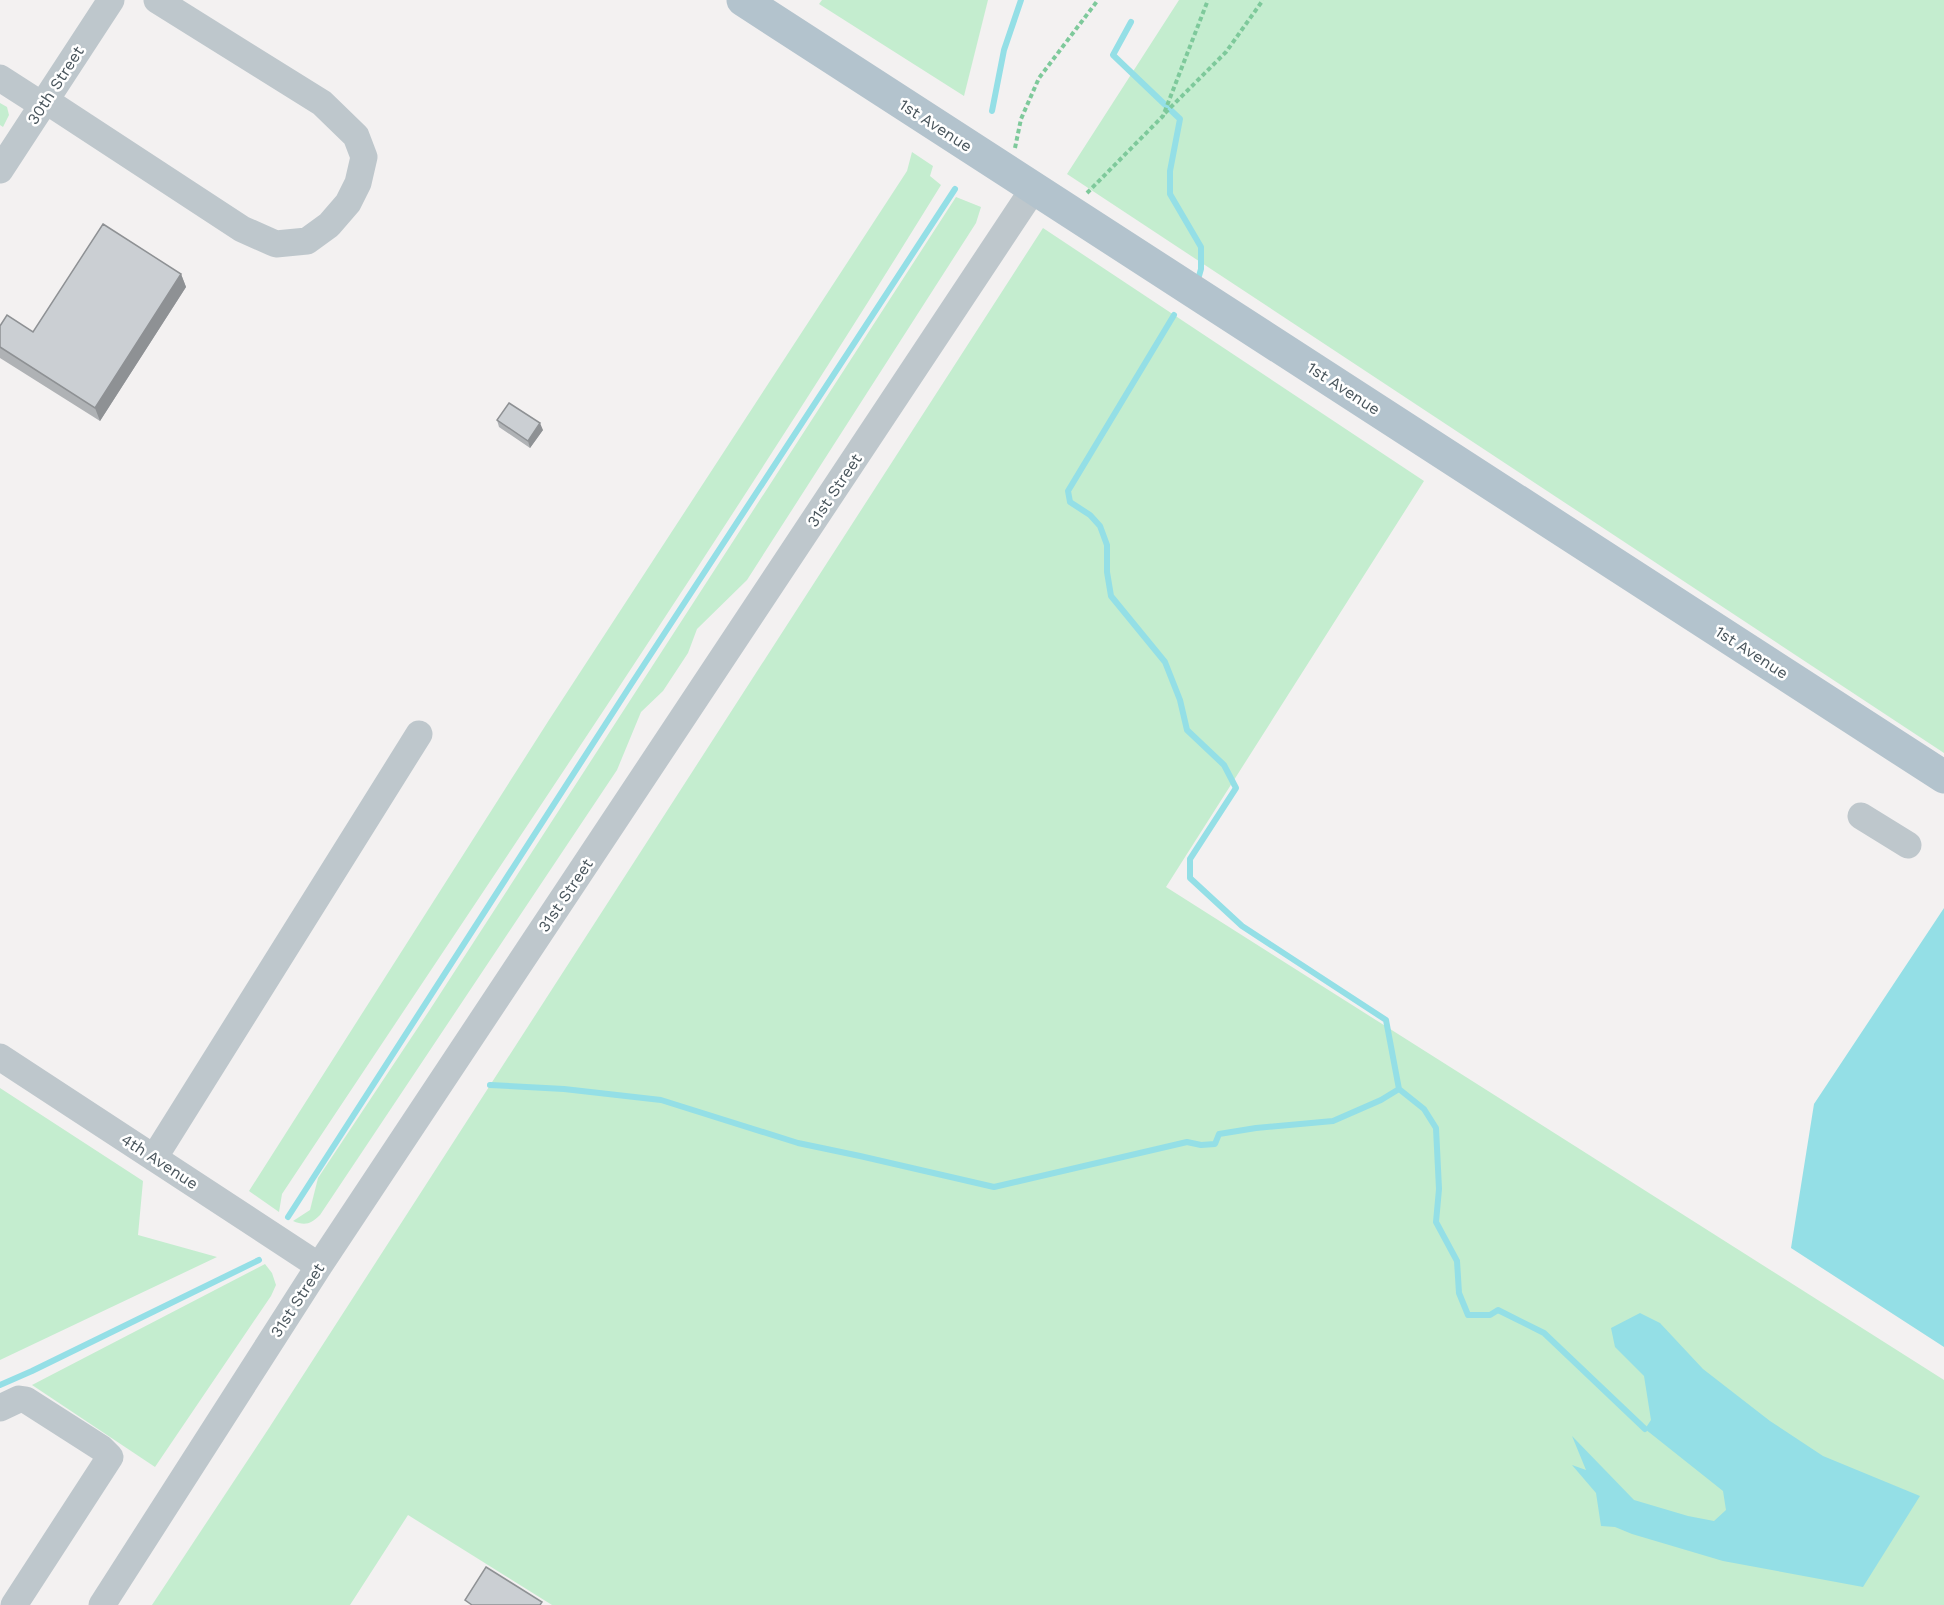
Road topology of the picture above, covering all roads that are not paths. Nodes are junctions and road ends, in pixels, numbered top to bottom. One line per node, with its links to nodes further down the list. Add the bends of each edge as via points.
1 (157, 0): 5 (street, via 322,103 357,136 364,157 358,183 348,203 329,225 308,241 276,244 242,229)
2 (744, 0): 7 (main road, 1st Avenue)
3 (98, 5): 5 (street, 30th Street)
4 (0, 78): 5 (street)
5 (44, 103): 6 (street, 30th Street)
6 (0, 170)
7 (1022, 180): 9 (main road, 1st Avenue); 14 (street, 31st Street)
8 (419, 734): 13 (street)
9 (1944, 777)
10 (1861, 816): 11 (street)
11 (1908, 845)
12 (0, 1057): 13 (street, 4th Avenue)
13 (154, 1158): 14 (street, 4th Avenue)
14 (319, 1266): 17 (street, 31st Street)
15 (0, 1408): 16 (street, via 19,1399 26,1400 110,1457)
16 (14, 1605)
17 (102, 1605)

